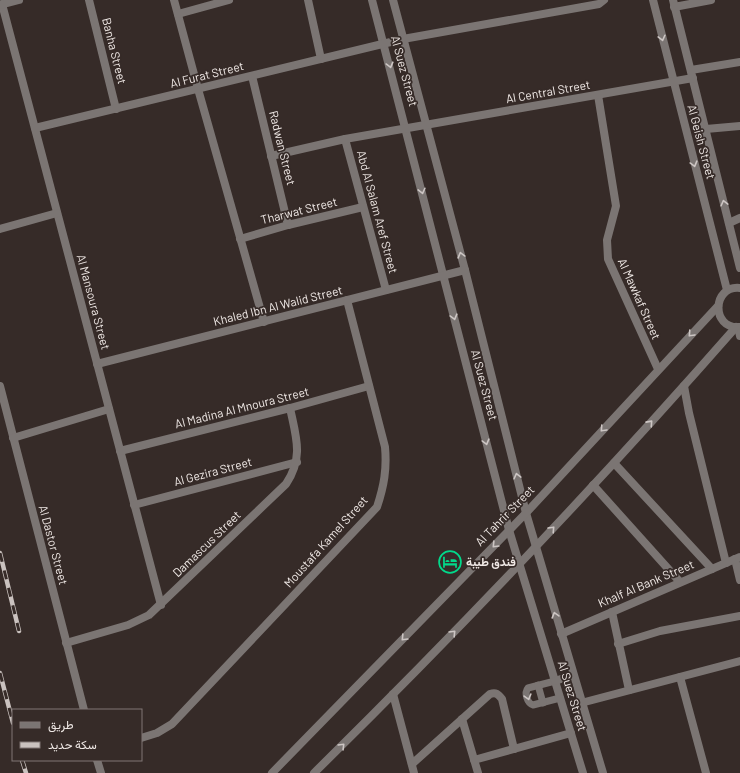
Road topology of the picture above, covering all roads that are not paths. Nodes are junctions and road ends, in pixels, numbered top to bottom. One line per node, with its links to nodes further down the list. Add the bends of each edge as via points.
1 (19, 0): 12 (street)
2 (88, 0): 23 (street, Banha Street)
3 (174, 0): 13 (street)
4 (230, 0): 13 (street)
5 (308, 0): 16 (street)
6 (372, 0): 15 (street, Al Suez Street)
7 (393, 0): 14 (street, Al Suez Street)
8 (604, 0): 14 (street, Al Furat Street, via 599,4)
9 (652, 0): 20 (street, Al Geish Street, one-way to 20)
10 (710, 0): 11 (street)
11 (674, 4): 18 (street, Al Geish Street)
12 (1, 5): 26 (street, Al Mansoura Street)
13 (178, 14): 21 (street)
14 (403, 39): 15 (street, Al Furat Street); 24 (street, Al Suez Street)
15 (384, 43): 16 (street, Al Furat Street); 27 (street, Al Suez Street, one-way to 27)
16 (321, 59): 19 (street, Al Furat Street)
17 (740, 62): 18 (street, Al Central Street)
18 (692, 74): 20 (street, Al Central Street); 28 (street, Al Geish Street)
19 (252, 76): 21 (street, Al Furat Street); 30 (street, Radwan Street)
20 (673, 82): 22 (street, Al Central Street); 43 (street, Al Geish Street, one-way to 43)
21 (198, 90): 23 (street, Al Furat Street); 37 (street)
22 (598, 95): 24 (street, Al Central Street); 50 (street, Al Mawkaf Street, via 616,206 607,240 608,259)
23 (116, 109): 26 (street, Al Furat Street)
24 (426, 126): 27 (street, Al Central Street); 39 (street, Al Suez Street, one-way to 24)
25 (740, 126): 28 (street)
26 (35, 128): 32 (street, Al Mansoura Street)
27 (407, 129): 29 (street, Al Central Street); 40 (street, Al Suez Street, one-way to 40)
28 (706, 129): 34 (street, Al Geish Street, one-way to 28)
29 (345, 140): 30 (street, Al Central Street); 31 (street, Abd Al Salam Aref Street)
30 (271, 156): 35 (street, Radwan Street)
31 (363, 207): 35 (street, Tharwat Street); 42 (street, Abd Al Salam Aref Street)
32 (57, 213): 36 (street); 49 (street, Al Mansoura Street)
33 (740, 218): 34 (street)
34 (729, 223): 38 (street, Al Geish Street)
35 (288, 225): 37 (street, Tharwat Street)
36 (0, 229)
37 (240, 239): 46 (street)
38 (740, 268)
39 (465, 270): 40 (street, Khaled Ibn Al Walid Street); 62 (street, Al Suez Street, one-way to 39)
40 (443, 276): 42 (street, Khaled Ibn Al Walid Street); 63 (street, Al Suez Street, one-way to 63)
41 (740, 288): 43 (street)
42 (386, 290): 44 (street, Khaled Ibn Al Walid Street)
43 (727, 290): 45 (street)
44 (348, 300): 46 (street, Khaled Ibn Al Walid Street); 52 (street, Moustafa Kamel Street)
45 (718, 306): 47 (street, via 721,318); 50 (street, Al Tahrir Street, one-way to 50)
46 (264, 322): 49 (street, Khaled Ibn Al Walid Street)
47 (738, 327): 48 (street); 53 (street)
48 (740, 336)
49 (97, 364): 55 (street, Al Mansoura Street)
50 (658, 369): 62 (street, Al Tahrir Street, one-way to 62)
51 (0, 386): 56 (street, Al Dastor Street)
52 (369, 386): 54 (street, Al Madina Al Mnoura Street); 90 (street, Moustafa Kamel Street, via 385,447 384,488 376,508 172,724)
53 (684, 386): 59 (street, one-way to 53); 67 (street)
54 (290, 408): 57 (street, Al Madina Al Mnoura Street); 58 (street, Damascus Street, via 297,443)
55 (109, 409): 56 (street); 57 (street, Al Mansoura Street)
56 (13, 438): 75 (street, Al Dastor Street)
57 (120, 451): 61 (street, Al Mansoura Street)
58 (297, 462): 61 (street, Al Gezira Street); 71 (street, Damascus Street, via 286,484)
59 (614, 463): 60 (street); 68 (street)
60 (593, 485): 64 (street, one-way to 60); 70 (street)
61 (134, 505): 71 (street, Al Mansoura Street)
62 (526, 513): 63 (street, Al Tahrir Street); 64 (street, Al Suez Street)
63 (509, 530): 66 (street, Al Suez Street); 96 (street, Al Tahrir Street, one-way to 96)
64 (536, 546): 66 (street); 74 (street, Al Suez Street, one-way to 64)
65 (738, 558): 67 (street, Khalf Al Bank Street); 69 (street)
66 (519, 563): 80 (street, Al Suez Street); 83 (street, one-way to 66)
67 (726, 563): 68 (street, Khalf Al Bank Street)
68 (712, 569): 70 (street, Khalf Al Bank Street)
69 (740, 580)
70 (680, 582): 72 (street, Khalf Al Bank Street)
71 (161, 605): 75 (street, Damascus Street, via 149,615 128,625)
72 (612, 612): 74 (street, Khalf Al Bank Street); 76 (street)
73 (740, 616): 76 (street, via 660,630)
74 (561, 634): 78 (street, Al Suez Street)
75 (66, 643): 87 (street, Al Dastor Street)
76 (618, 644): 82 (street)
77 (740, 661): 79 (street)
78 (573, 676): 80 (street); 85 (street, Al Suez Street)
79 (680, 677): 82 (street); 102 (street)
80 (555, 680): 81 (lane); 84 (street, Al Suez Street)
81 (538, 685): 86 (lane); 86 (lane, one-way to 86, via 526,690 528,702 533,705)
82 (629, 690): 85 (street)
83 (394, 694): 94 (street); 97 (street, one-way to 83)
84 (560, 698): 86 (lane); 89 (street, Al Suez Street)
85 (581, 702): 101 (street, Al Suez Street)
86 (543, 703)
87 (84, 709)
88 (462, 719): 91 (street, via 490,694 499,694); 92 (street); 94 (street)
89 (571, 733): 91 (street); 100 (street, Al Suez Street)
90 (142, 738)
91 (514, 749): 92 (street)
92 (474, 760): 99 (street)
93 (97, 761): 95 (street)
94 (412, 764): 98 (street)
95 (101, 773)
96 (272, 773)
97 (314, 773)
98 (414, 773)
99 (478, 773)
100 (583, 773)
101 (603, 773)
102 (706, 773)

